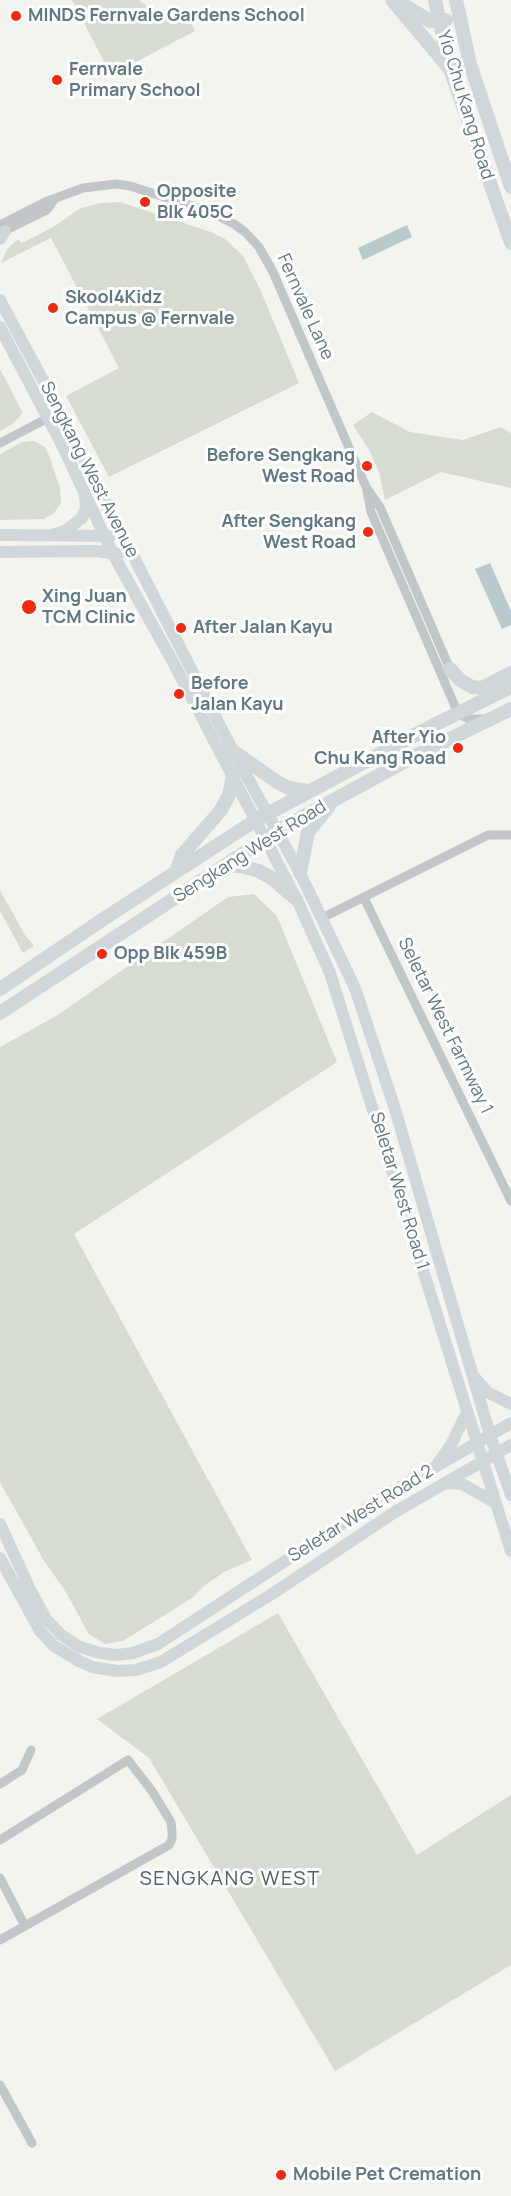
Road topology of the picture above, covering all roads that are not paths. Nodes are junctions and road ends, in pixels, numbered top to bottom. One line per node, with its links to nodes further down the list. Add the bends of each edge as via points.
1 (393, 0): 5 (main road, via 430,21); 6 (main road)
2 (435, 0): 5 (main road, Yio Chu Kang Road)
3 (456, 0): 4 (main road, Yio Chu Kang Road)
4 (460, 19): 5 (main road); 7 (main road, Yio Chu Kang Road, via 481,103)
5 (439, 21): 6 (main road, Yio Chu Kang Road)
6 (450, 69): 9 (main road, Yio Chu Kang Road)
7 (511, 187)
8 (1, 232): 22 (street, Fernvale Lane, via 47,210 54,200 69,193 116,184 211,212 245,232 273,272 366,487 371,512)
9 (511, 243)
10 (0, 300): 15 (main road, Sengkang West Avenue)
11 (0, 327): 12 (main road, Sengkang West Avenue)
12 (48, 418): 13 (street, Sengkang West Avenue); 14 (main road, Sengkang West Avenue)
13 (0, 443)
14 (85, 492): 17 (main road, via 82,518); 18 (main road, Sengkang West Avenue)
15 (121, 534): 18 (main road); 21 (main road, Sengkang West Avenue)
16 (0, 535): 17 (main road)
17 (50, 536): 18 (main road)
18 (106, 537): 20 (main road, Sengkang West Avenue)
19 (0, 552): 20 (main road)
20 (114, 554): 21 (main road); 31 (main road, Sengkang West Avenue)
21 (132, 554): 30 (main road, Sengkang West Avenue)
22 (427, 626): 23 (street, Fernvale Lane); 28 (street, Fernvale Lane)
23 (450, 669): 24 (main road, via 460,680 482,688); 26 (main road, via 458,688)
24 (511, 673)
25 (511, 687): 26 (main road, Sengkang West Road)
26 (484, 700): 28 (main road, Sengkang West Road)
27 (511, 710): 29 (main road, Sengkang West Road)
28 (459, 713): 29 (street, via 473,720); 32 (main road, Sengkang West Road)
29 (494, 718): 33 (main road, Sengkang West Road)
30 (233, 751): 32 (main road, via 277,782); 34 (main road, Sengkang West Avenue)
31 (233, 776): 34 (main road, Sengkang West Avenue); 38 (main road, via 221,810 182,855)
32 (308, 791): 34 (main road, Sengkang West Road)
33 (334, 800): 35 (main road, Sengkang West Road); 39 (main road, via 308,832)
34 (262, 817): 35 (main road, Sengkang West Avenue); 38 (main road, Sengkang West Road)
35 (271, 835): 37 (main road, Sengkang West Road); 39 (main road, Seletar West Road 1); 41 (main road, Seletar West Road 1)
36 (511, 835): 40 (street, via 488,835)
37 (224, 866): 41 (main road, via 259,871); 44 (main road, Sengkang West Road)
38 (176, 872): 43 (main road, Sengkang West Road)
39 (300, 873): 42 (main road, Seletar West Road 1)
40 (364, 898): 42 (street); 45 (street, Seletar West Farmway 1)
41 (296, 899): 48 (main road, Seletar West Road 1, via 330,973)
42 (328, 915): 46 (main road, Seletar West Road 1, via 391,1098)
43 (0, 989)
44 (0, 1013)
45 (511, 1201)
46 (473, 1376): 47 (main road, via 487,1392); 50 (main road, Seletar West Road 1)
47 (511, 1404)
48 (467, 1412): 51 (main road, Seletar West Road 1); 55 (main road)
49 (511, 1423): 50 (main road, Seletar West Road 2)
50 (490, 1435): 51 (main road, Seletar West Road 2); 53 (main road, Seletar West Road 1)
51 (477, 1443): 54 (main road, Seletar West Road 1); 55 (main road, Seletar West Road 2)
52 (511, 1445): 53 (main road, Seletar West Road 2)
53 (496, 1452): 54 (main road, Seletar West Road 2); 57 (main road, Seletar West Road 1)
54 (483, 1460): 56 (main road, Seletar West Road 2); 58 (main road, Seletar West Road 1)
55 (436, 1466): 59 (main road, Seletar West Road 2, via 158,1644 133,1653 117,1655 81,1647 61,1635 46,1619)
56 (445, 1483): 58 (main road, via 462,1484); 61 (main road, Seletar West Road 2, via 151,1666 126,1671 92,1666 63,1652 45,1637)
57 (511, 1492)
58 (496, 1503): 60 (main road, Seletar West Road 1)
59 (0, 1524)
60 (511, 1551)
61 (0, 1558)
62 (31, 1750): 63 (street, via 22,1770)
63 (0, 1784)
64 (0, 1840): 66 (street, via 128,1760 171,1822 169,1845)
65 (0, 1878): 66 (street)
66 (25, 1926): 67 (street)
67 (0, 1940)
68 (0, 2085): 69 (street)
69 (32, 2143)

